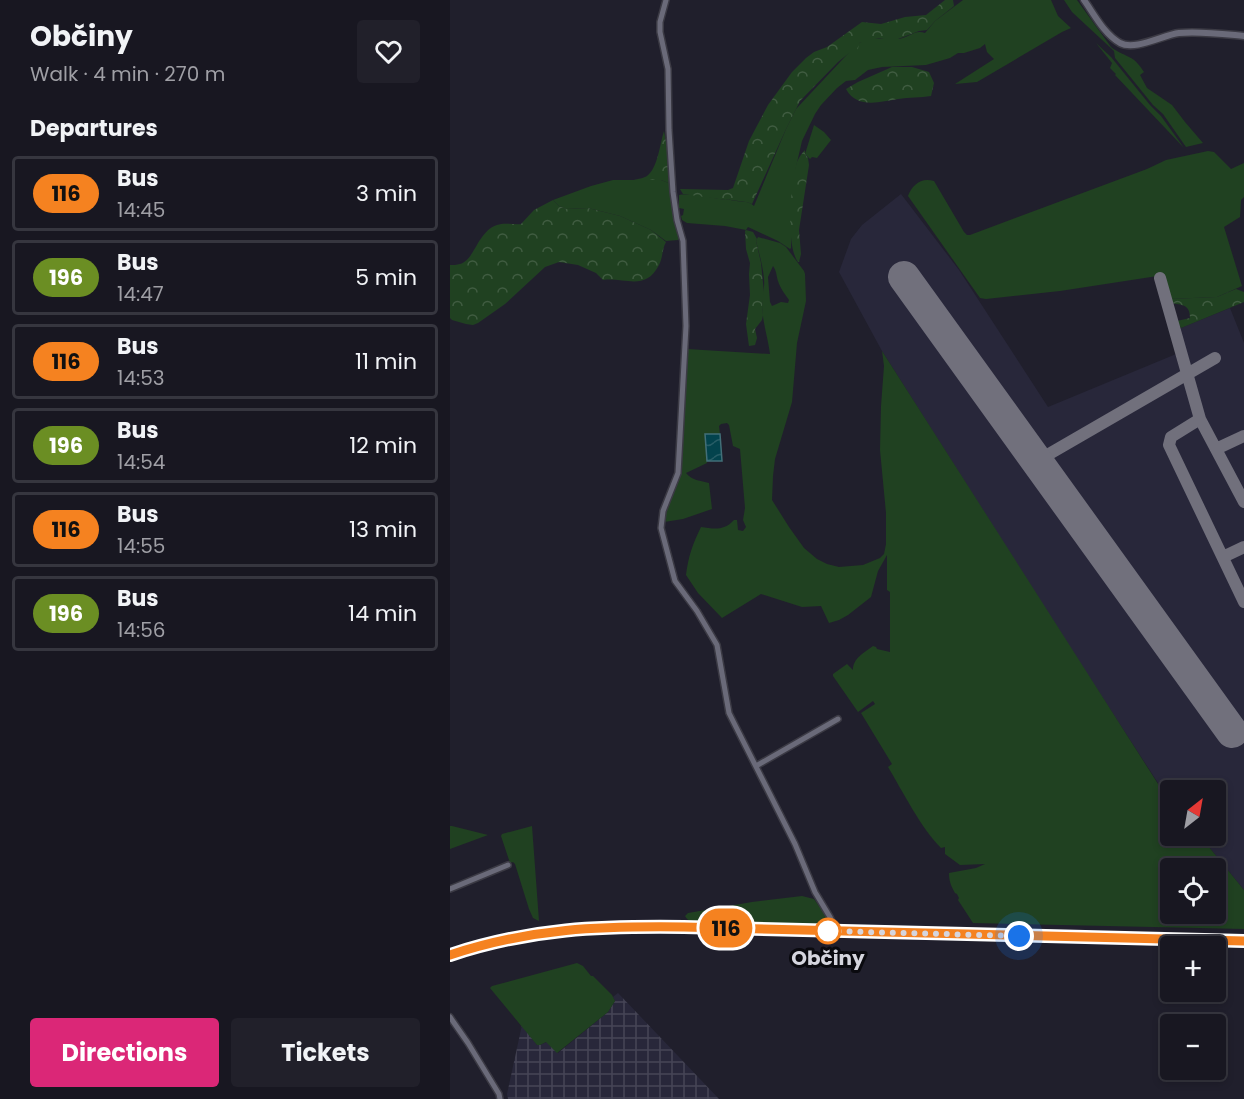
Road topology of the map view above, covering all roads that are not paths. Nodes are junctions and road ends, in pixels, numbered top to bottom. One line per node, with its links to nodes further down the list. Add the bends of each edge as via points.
1 (666, 0): 5 (street, via 660,32 668,69 673,192 683,241 686,326 678,473 661,519 663,540 675,581 717,645 729,713)
2 (1084, 0): 3 (street, via 1111,36 1122,44 1135,45 1178,33)
3 (1244, 36)
4 (838, 719): 5 (street)
5 (756, 766): 8 (street)
6 (508, 865): 7 (street)
7 (450, 889)
8 (836, 931): 9 (main road); 10 (main road, via 595,927 526,935)
9 (1244, 941)
10 (450, 955)
11 (450, 1017): 12 (street)
12 (500, 1099)

